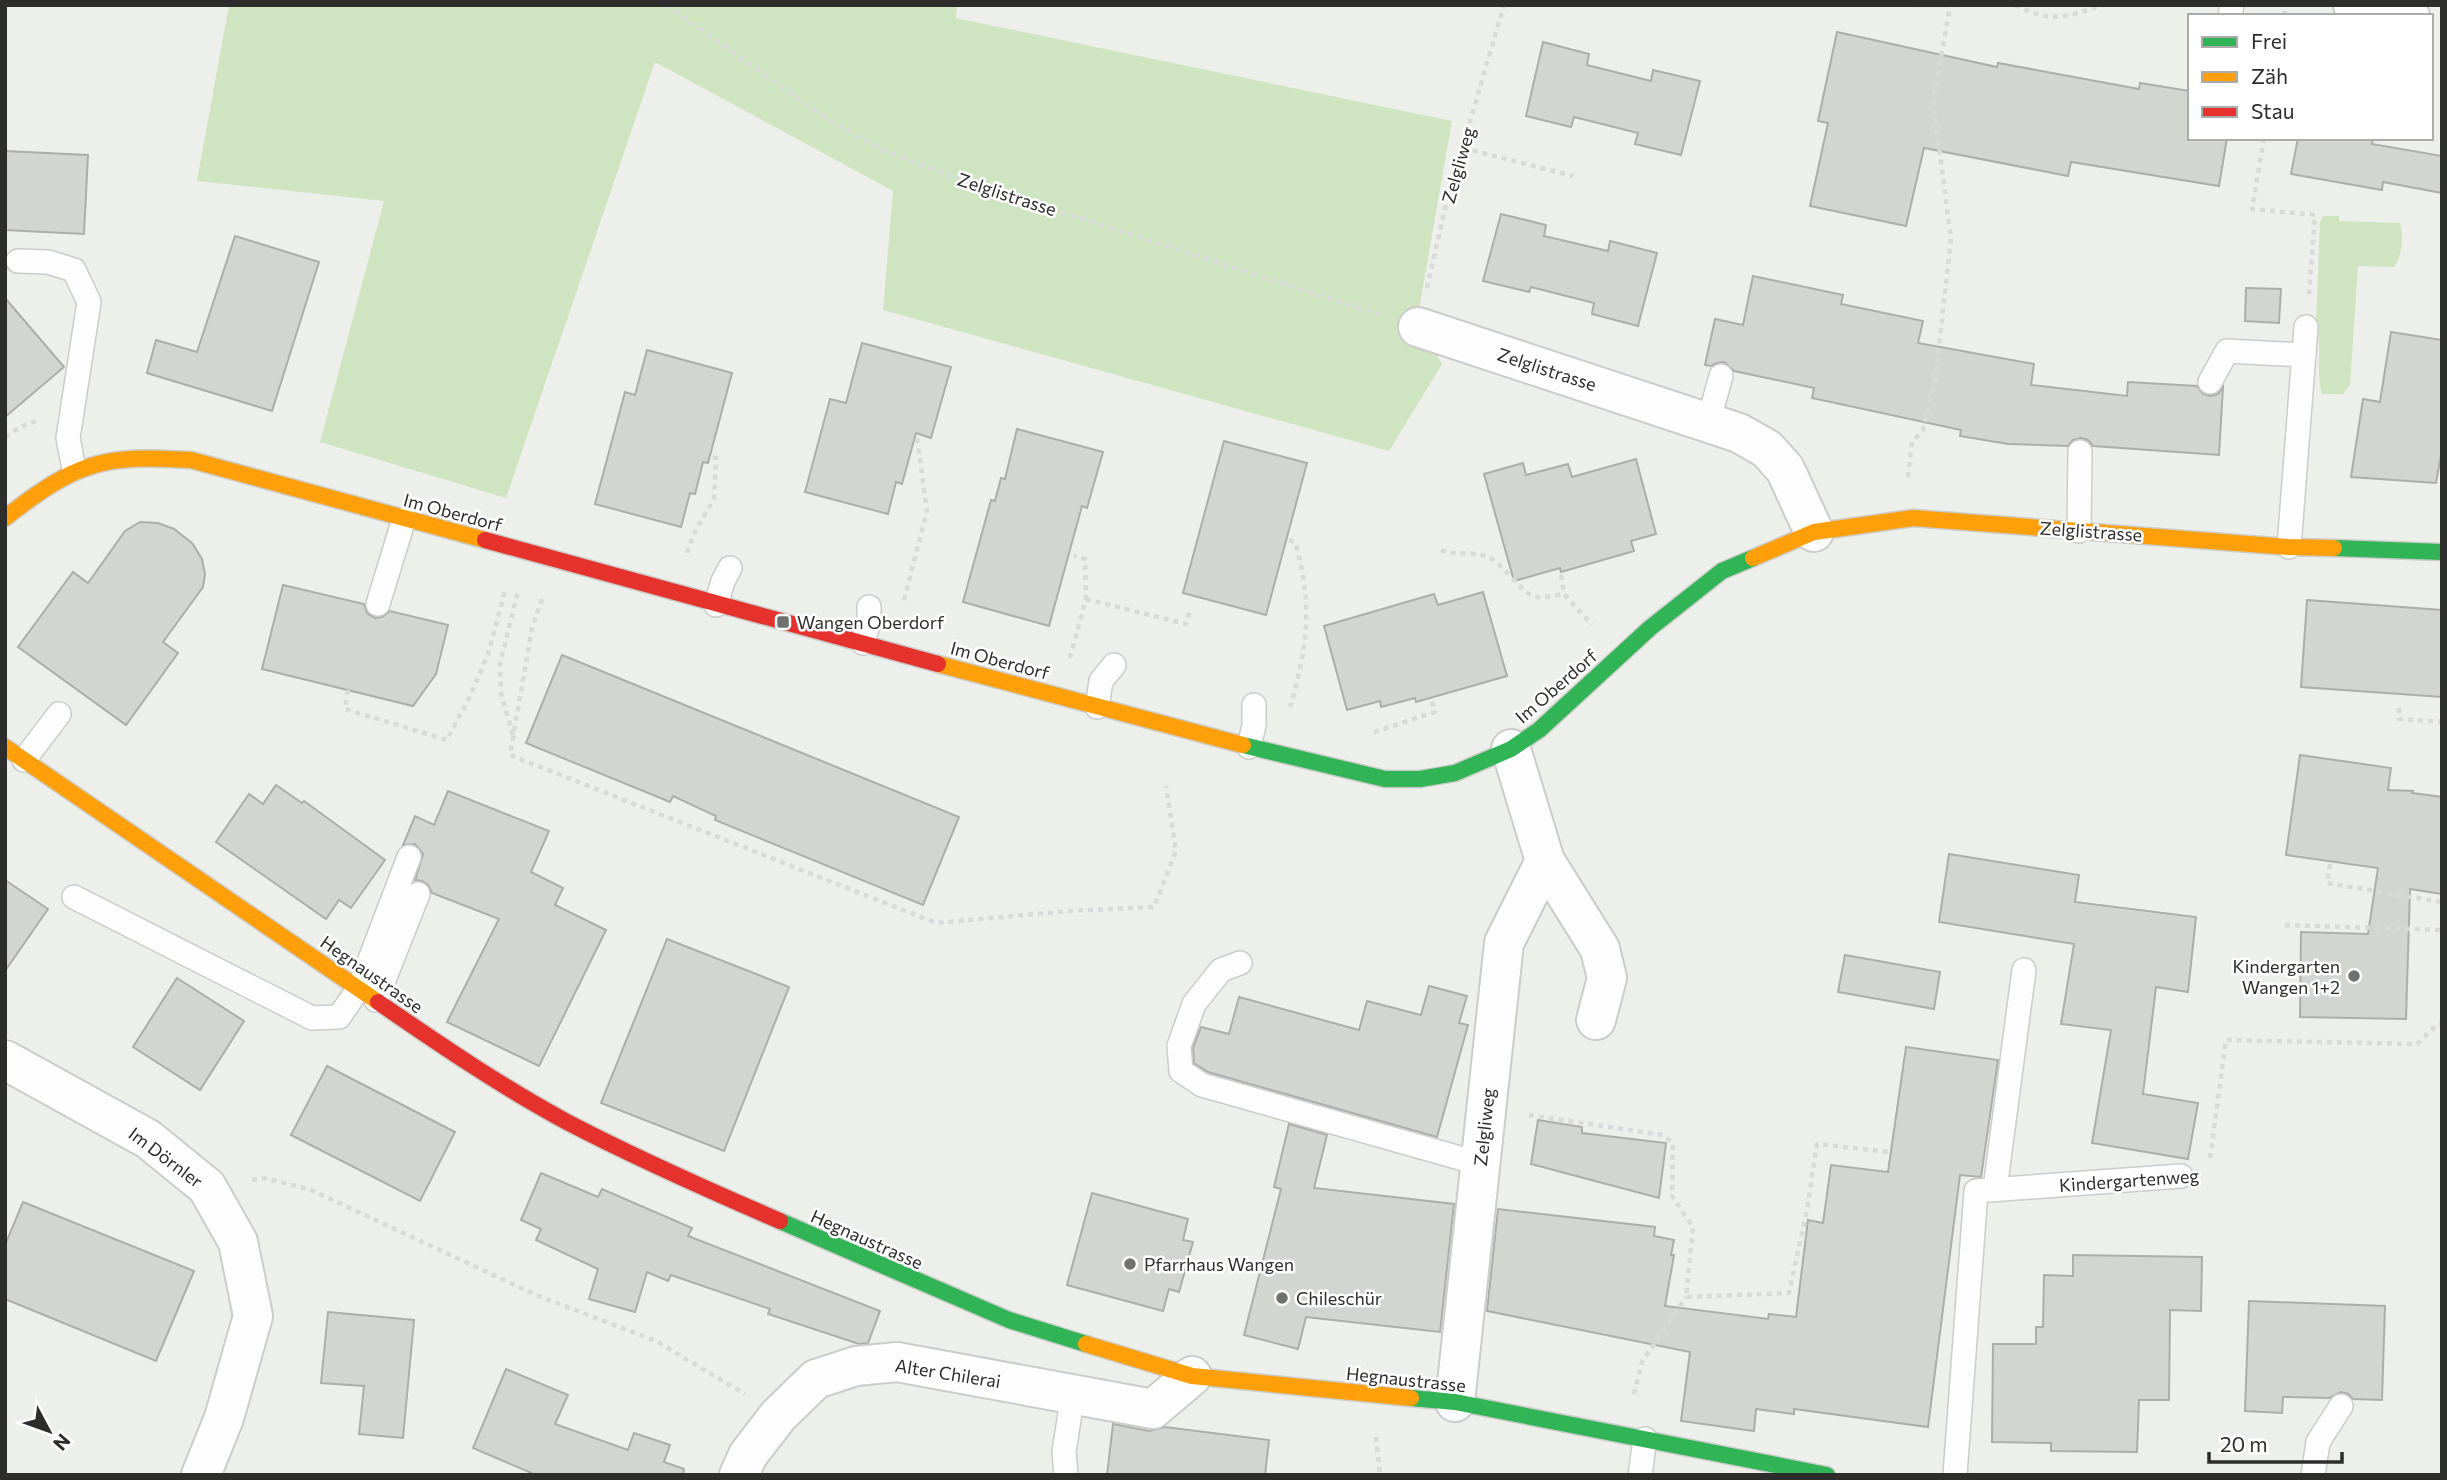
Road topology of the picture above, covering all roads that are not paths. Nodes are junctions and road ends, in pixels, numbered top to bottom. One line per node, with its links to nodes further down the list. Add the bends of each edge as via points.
1 (2354, 5): 2 (street)
2 (2400, 14)
3 (18, 261): 11 (lane, via 48,262 74,270 89,302 68,438)
4 (1419, 327): 9 (street, Zelglistrasse)
5 (2306, 327): 6 (lane)
6 (2304, 355): 8 (lane, via 2227,351); 16 (lane)
7 (1721, 376): 9 (lane)
8 (2210, 382)
9 (1708, 423): 15 (street, Zelglistrasse, via 1767,449 1784,469)
10 (2080, 452): 14 (lane)
11 (74, 469): 12 (street, Im Oberdorf, via 41,488); 13 (street, Im Oberdorf, via 116,458 191,460)
12 (5, 518)
13 (404, 519): 19 (lane); 20 (street, Im Oberdorf)
14 (2079, 531): 15 (street, Zelglistrasse, via 1913,518); 16 (street, Zelglistrasse)
15 (1814, 532): 28 (street, Im Oberdorf, via 1722,571 1650,628 1539,730)
16 (2289, 547): 17 (street, Zelglistrasse)
17 (2442, 552)
18 (730, 568): 20 (lane)
19 (378, 604)
20 (716, 605): 22 (street, Im Oberdorf)
21 (869, 607): 22 (lane)
22 (863, 643): 25 (street, Im Oberdorf)
23 (1114, 664): 25 (lane, via 1101,681)
24 (1254, 705): 27 (lane)
25 (1097, 707): 27 (street, Im Oberdorf)
26 (59, 714): 29 (lane)
27 (1249, 747): 28 (street, Im Oberdorf, via 1385,779 1455,773)
28 (1511, 749): 31 (street)
29 (15, 754): 36 (street, Hegnaustrasse)
30 (410, 857): 36 (lane)
31 (1545, 861): 37 (street, via 1600,949 1607,978); 39 (street, Zelgliweg, via 1504,943)
32 (418, 894): 36 (lane)
33 (74, 897): 36 (lane, via 312,1018 338,1017)
34 (1240, 963): 39 (lane, via 1222,970 1194,1004 1179,1046 1181,1071 1202,1085)
35 (2024, 970): 41 (lane)
36 (368, 994): 42 (street, Hegnaustrasse, via 441,1045 566,1121 678,1176 1009,1320)
37 (1596, 1020)
38 (5, 1060): 47 (street, Im Dörnler, via 148,1139 206,1187 238,1242 253,1316)
39 (1480, 1164): 44 (street, Zelgliweg)
40 (2181, 1176): 41 (lane, Kindergartenweg)
41 (1995, 1189): 52 (lane, via 1976,1191)
42 (1192, 1376): 43 (street, Alter Chilerai, via 1153,1409); 44 (street, Hegnaustrasse)
43 (1073, 1394): 48 (street, Alter Chilerai, via 897,1362 856,1366 816,1379 778,1416); 49 (lane, via 1064,1452)
44 (1455, 1402): 46 (street, Hegnaustrasse)
45 (2341, 1406): 53 (lane, via 2318,1442)
46 (1645, 1439): 50 (lane); 51 (street, Hegnaustrasse)
47 (201, 1475)
48 (738, 1475)
49 (1066, 1475)
50 (1640, 1475)
51 (1827, 1475)
52 (1955, 1475)
53 (2313, 1475)

